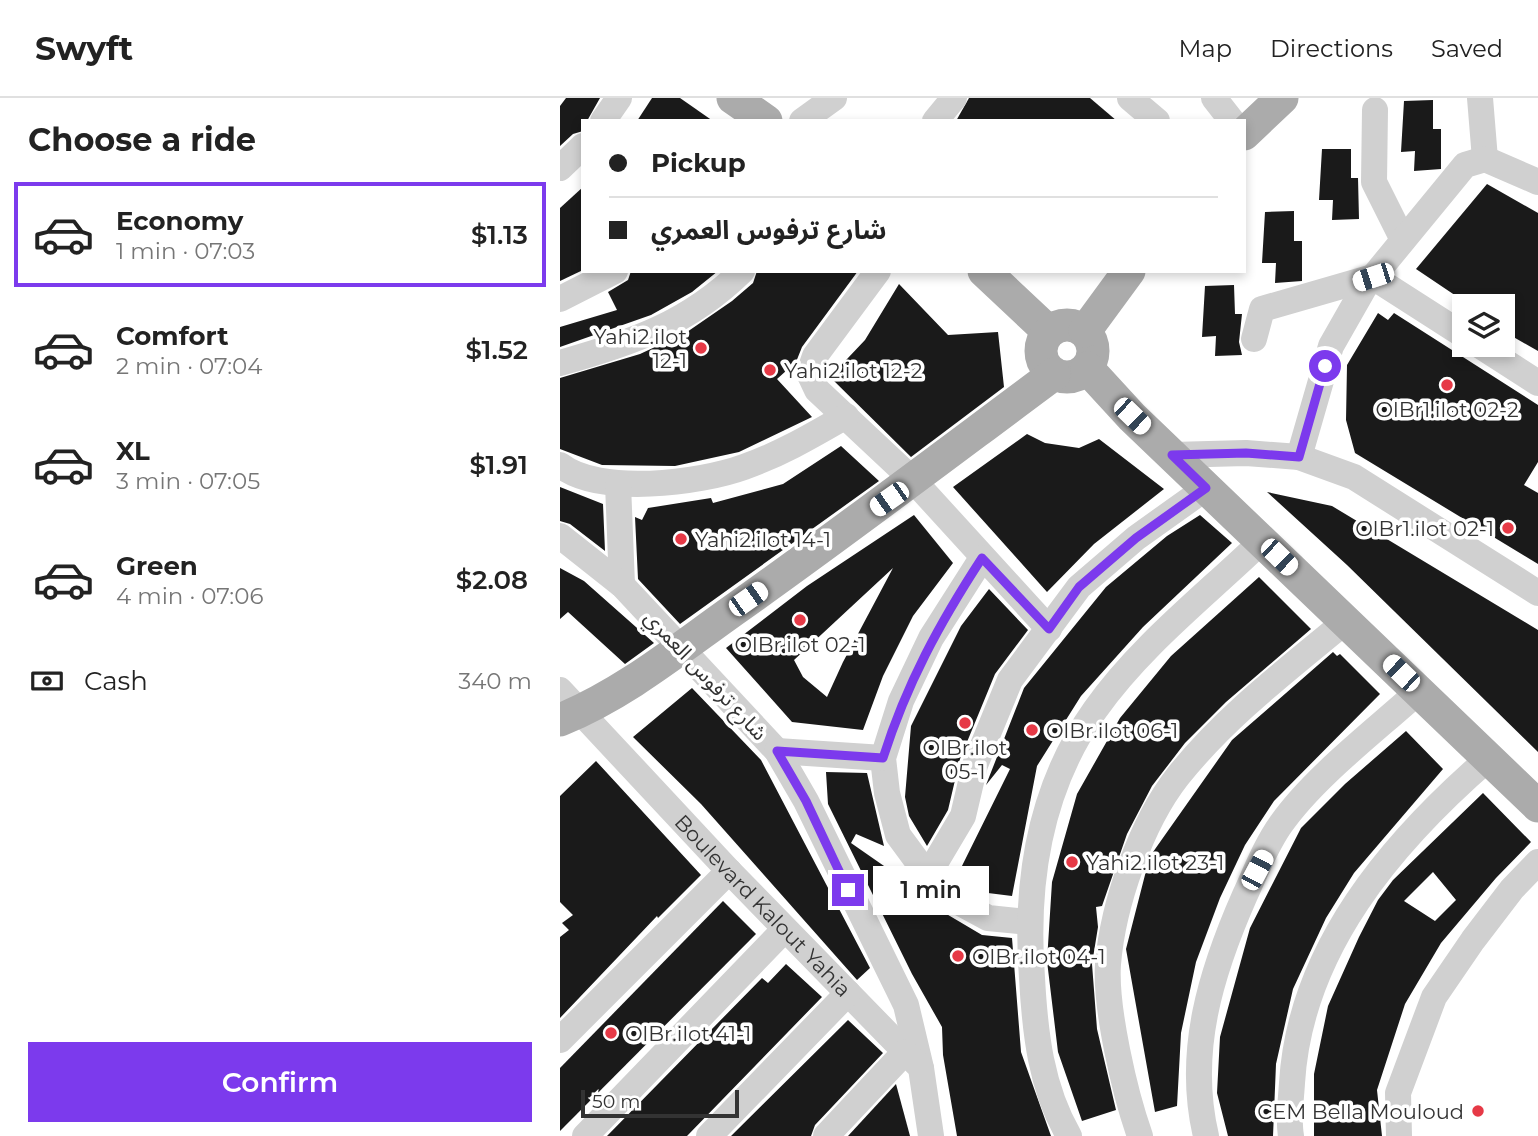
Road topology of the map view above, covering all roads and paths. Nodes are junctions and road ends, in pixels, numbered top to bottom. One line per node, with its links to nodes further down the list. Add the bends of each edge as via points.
1 (619, 98): 9 (street)
2 (834, 98): 10 (street)
3 (954, 98): 11 (street)
4 (1129, 98): 12 (street)
5 (1214, 98): 13 (street)
6 (1282, 98): 14 (main road)
7 (1480, 98): 16 (street)
8 (1375, 110): 19 (street, via 1374,182)
9 (604, 119)
10 (805, 119)
11 (937, 119)
12 (1155, 119)
13 (1230, 119)
14 (1246, 132)
15 (581, 148): 17 (street)
16 (1485, 159): 18 (street); 19 (street, via 1465,165)
17 (560, 168)
18 (1538, 183)
19 (1403, 240): 25 (street)
20 (611, 273): 26 (street)
21 (740, 273): 32 (street, via 714,298 666,326)
22 (877, 273): 36 (street, via 815,356 809,373 817,390)
23 (987, 273): 29 (main road)
24 (1128, 273): 28 (main road)
25 (1373, 277): 27 (street); 30 (street, via 1262,309); 38 (street, via 1331,346)
26 (560, 299)
27 (1452, 328)
28 (1085, 331): 29 (main road, via 1071,325); 33 (main road, via 1093,353)
29 (1049, 332): 34 (main road, via 1041,354)
30 (1254, 339)
31 (1498, 357): 35 (street)
32 (560, 363)
33 (1087, 368): 34 (main road, via 1075,376); 37 (main road)
34 (1054, 374): 40 (main road)
35 (1538, 383)
36 (846, 416): 40 (street); 41 (street, via 791,448 742,468 680,481)
37 (1172, 455): 38 (street); 42 (main road)
38 (1299, 457): 47 (street, via 1354,477)
39 (560, 465): 41 (street)
40 (913, 480): 45 (street); 50 (main road)
41 (618, 484): 46 (street)
42 (1206, 488): 44 (main road); 49 (street, via 1136,538 1079,587)
43 (560, 536): 46 (street, شارع ترفوس العمري)
44 (1262, 541): 48 (main road); 60 (street, via 1139,658 1094,711 1055,782 1038,842)
45 (982, 558): 49 (street); 54 (street, via 931,638 901,701)
46 (622, 585): 50 (street, شارع ترفوس العمري)
47 (1538, 593)
48 (1346, 621): 51 (main road); 70 (street, via 1213,736 1176,779 1131,870 1116,914 1108,966 1114,1024)
49 (1049, 629): 59 (street, via 1010,680 975,765 963,816)
50 (682, 647): 52 (main road, via 604,701); 53 (street, شارع ترفوس العمري)
51 (1419, 691): 55 (main road); 71 (street, via 1316,785 1281,824 1257,870 1213,977 1200,1031 1198,1104)
52 (567, 707): 58 (street, Boulevard Kalout Yahia)
53 (777, 751): 54 (street); 64 (street, شارع ترفوس العمري, via 906,1004)
54 (883, 758): 59 (street, via 898,835)
55 (1489, 758): 56 (main road); 72 (street, via 1405,839 1359,896 1331,948 1308,997 1293,1062)
56 (1538, 806)
57 (1538, 862): 73 (street, via 1497,909 1434,997 1398,1093)
58 (729, 872): 61 (street, Boulevard Kalout Yahia); 63 (street)
59 (928, 875): 60 (street, via 940,892 988,918)
60 (1028, 922): 69 (street, via 1038,1056)
61 (785, 929): 62 (street, Boulevard Kalout Yahia); 65 (street)
62 (848, 993): 64 (street, Boulevard Kalout Yahia); 66 (street)
63 (560, 1040)
64 (913, 1060): 67 (street); 68 (street)
65 (585, 1136)
66 (709, 1136)
67 (826, 1136)
68 (932, 1136)
69 (1069, 1136)
70 (1140, 1136)
71 (1206, 1136)
72 (1291, 1136)
73 (1399, 1136)

